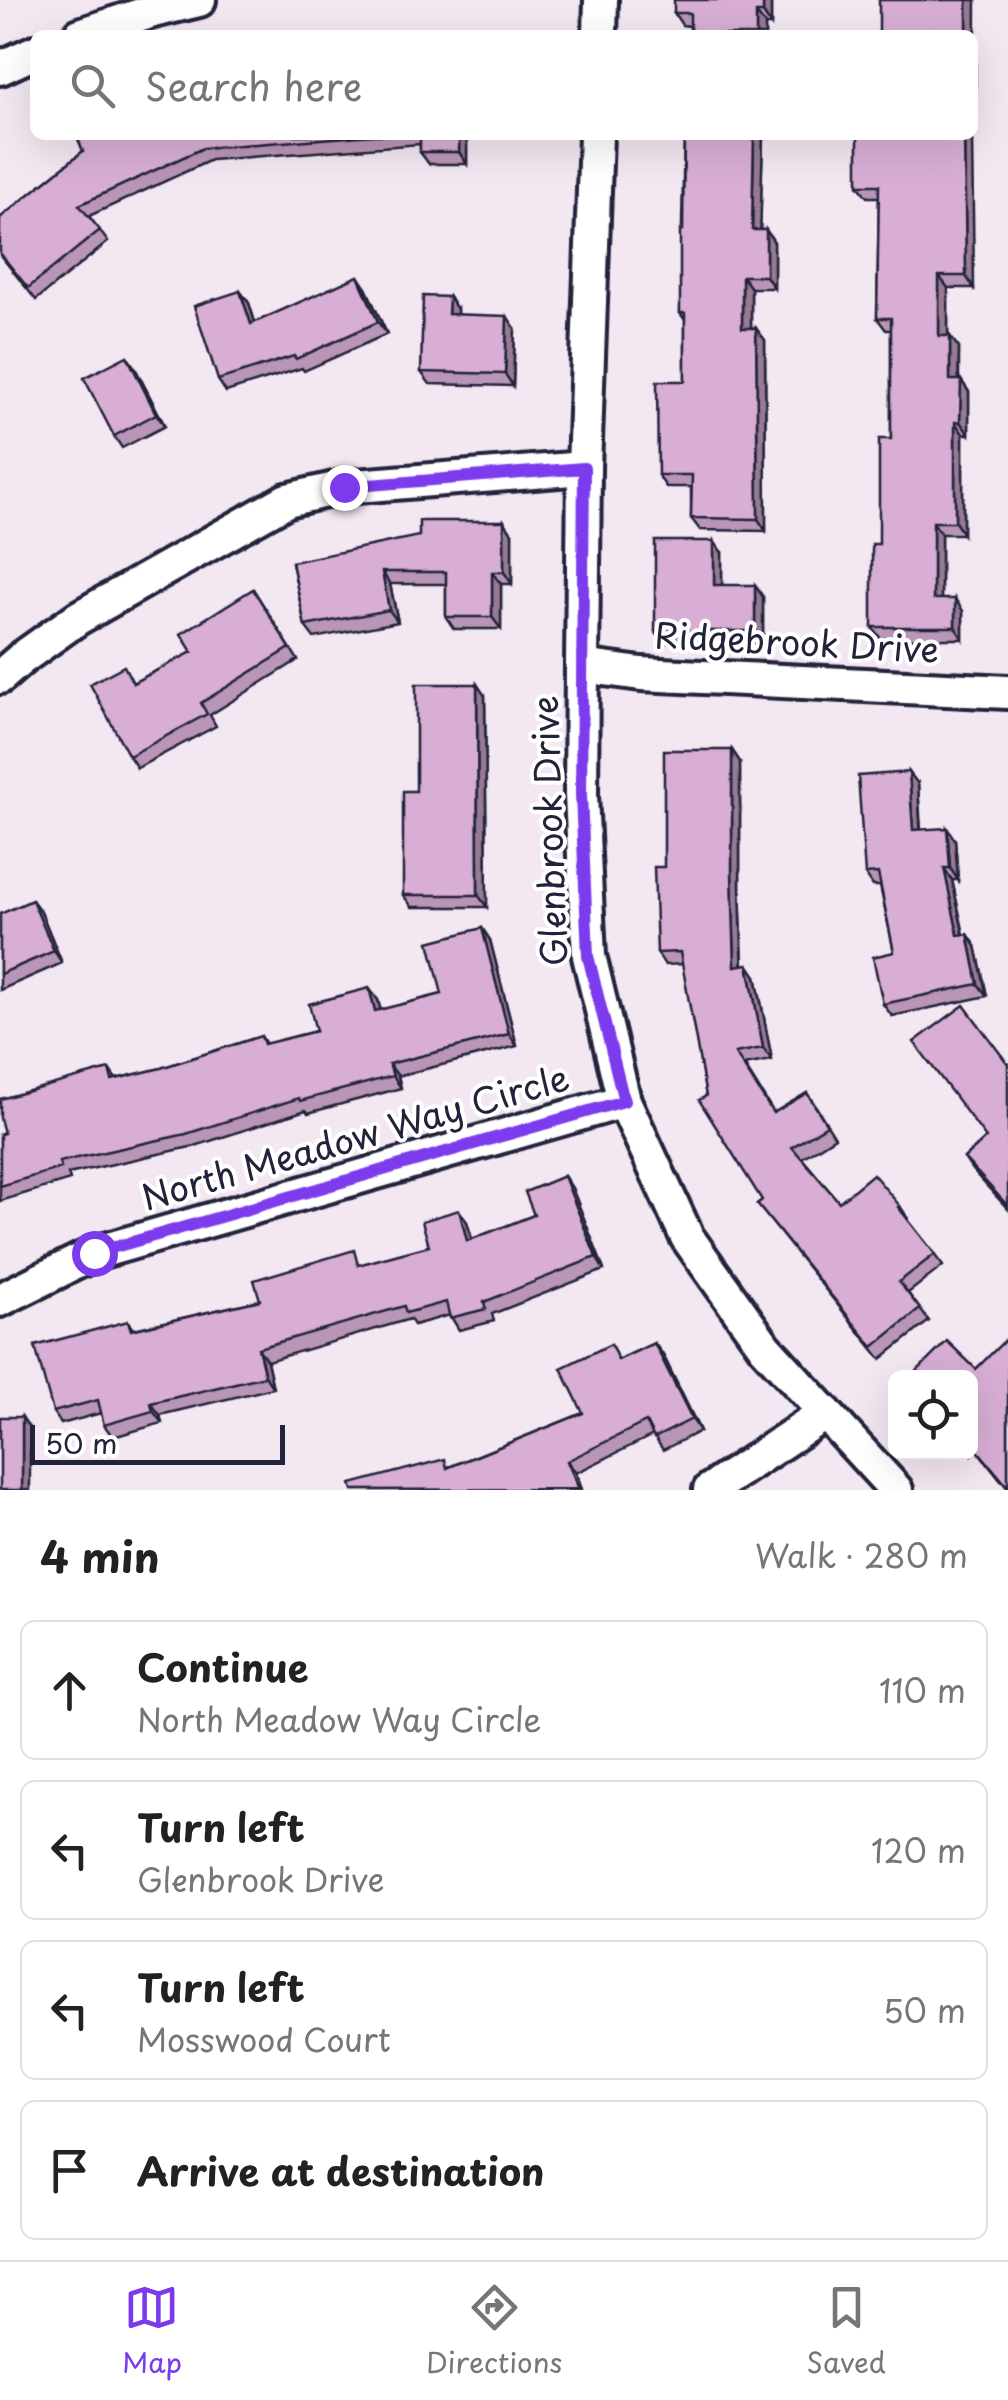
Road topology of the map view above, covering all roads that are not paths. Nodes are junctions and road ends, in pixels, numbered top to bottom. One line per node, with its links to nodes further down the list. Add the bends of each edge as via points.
1 (199, 0): 3 (street)
2 (601, 0): 4 (street)
3 (95, 30)
4 (600, 30)
5 (30, 54): 6 (street)
6 (0, 68)
7 (596, 140): 8 (street, Glenbrook Drive)
8 (584, 468): 9 (street, Glenbrook Drive); 10 (street, via 344,487 287,500 78,618)
9 (582, 666): 11 (street, Ridgebrook Drive); 12 (street, Glenbrook Drive, via 588,956)
10 (0, 677)
11 (1008, 692)
12 (624, 1101): 13 (street, North Meadow Way Circle, via 94,1253); 14 (street, Glenbrook Drive, via 686,1236 765,1347)
13 (0, 1300)
14 (826, 1413): 15 (street); 16 (street, Glenbrook Drive)
15 (710, 1490)
16 (896, 1490)

